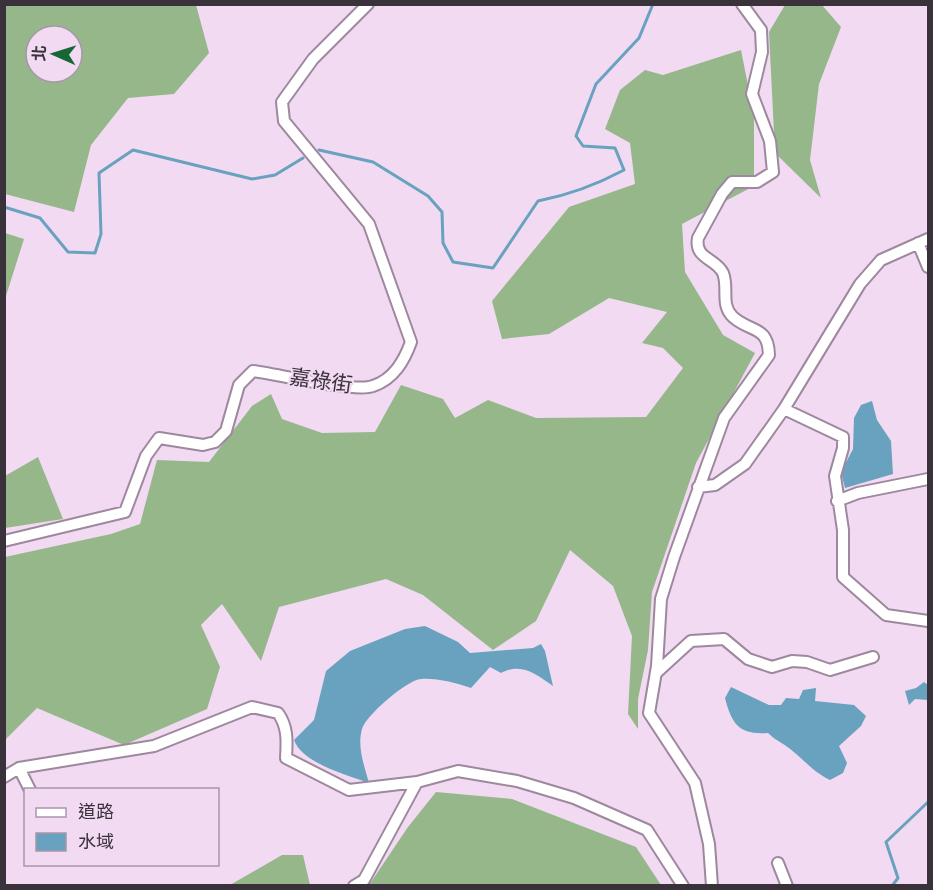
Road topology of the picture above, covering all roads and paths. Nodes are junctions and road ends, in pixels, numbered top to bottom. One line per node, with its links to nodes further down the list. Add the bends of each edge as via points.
1 (368, 4): 9 (street, 嘉祿街, via 314,59 282,102 284,121 369,224 411,342 404,361 391,376 371,387 253,371 239,385 226,431 215,442 203,445 159,438 146,456 125,512)
2 (741, 4): 7 (street, via 762,30 762,52 752,94 770,141 773,172 757,182 732,182 697,245 700,254 722,271 724,303 732,317 763,334 769,355 724,418)
3 (923, 241): 4 (street); 5 (street, via 881,260 860,284)
4 (928, 267)
5 (784, 409): 7 (street, via 745,464 714,485); 8 (street, via 843,437 835,476)
6 (928, 479): 8 (street)
7 (698, 487): 12 (street, via 661,599)
8 (837, 501): 10 (street, via 843,530 843,577 886,615)
9 (4, 541)
10 (928, 621)
11 (873, 657): 12 (street, via 830,670 792,661 772,667 748,659 724,639 691,641)
12 (656, 673): 20 (street, via 649,713 695,783 709,843)
13 (19, 768): 14 (street); 15 (street, via 154,746 252,707 278,713 284,720 286,758 349,790); 16 (street)
14 (4, 777)
15 (417, 782): 18 (street, via 364,880); 19 (street, via 459,771 574,798 647,830)
16 (29, 788)
17 (778, 863): 21 (street)
18 (354, 885)
19 (683, 885)
20 (712, 885)
21 (787, 885)

